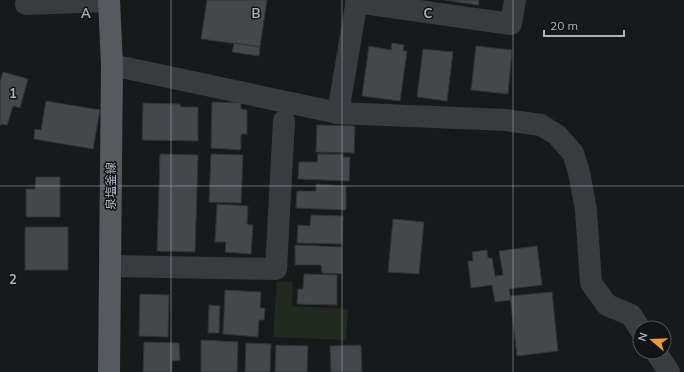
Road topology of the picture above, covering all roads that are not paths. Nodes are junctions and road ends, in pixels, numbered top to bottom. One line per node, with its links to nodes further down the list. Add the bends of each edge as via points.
1 (515, 0): 3 (street, via 511,24)
2 (109, 1): 4 (street); 5 (main road, 泉塩釜線)
3 (357, 1): 6 (street)
4 (26, 4)
5 (112, 65): 6 (street); 8 (main road, 泉塩釜線)
6 (338, 113): 9 (street, via 506,120 540,125 557,135 573,153 579,172 586,210 591,283 607,305 631,315)
7 (284, 121): 8 (street, via 276,269)
8 (111, 266): 11 (main road, 泉塩釜線)
9 (634, 320)
10 (661, 360): 12 (street)
11 (109, 372)
12 (669, 372)

